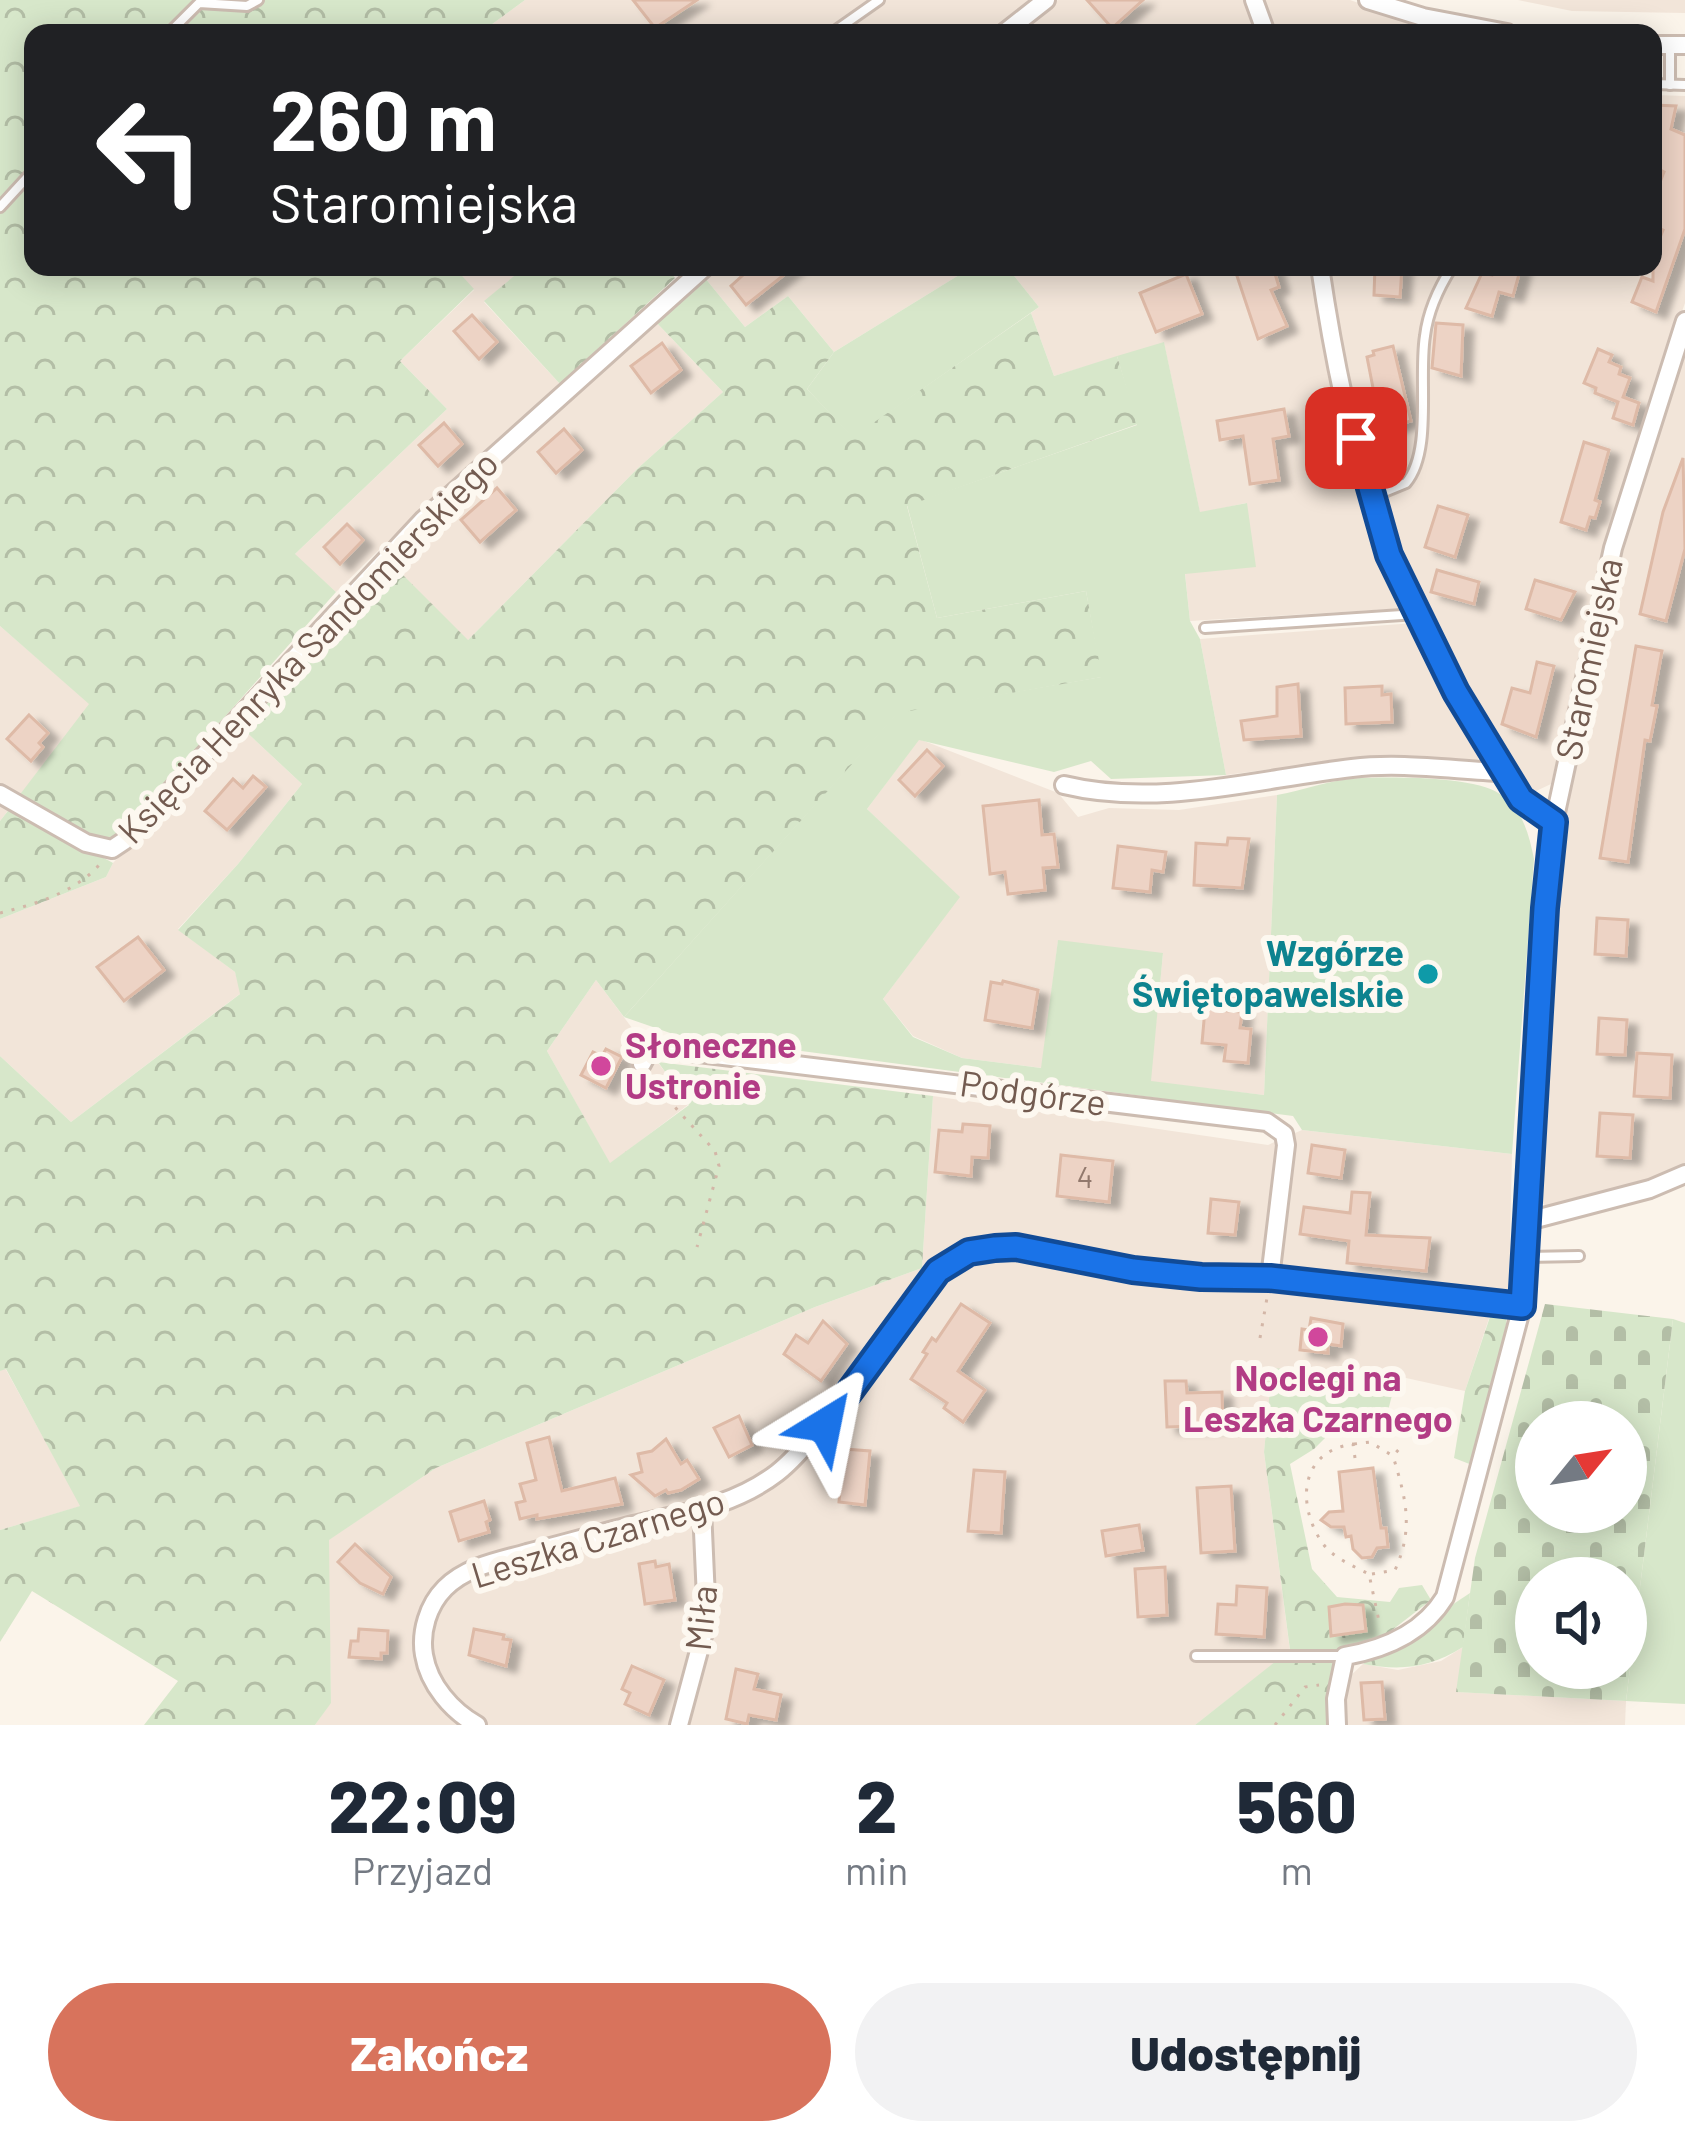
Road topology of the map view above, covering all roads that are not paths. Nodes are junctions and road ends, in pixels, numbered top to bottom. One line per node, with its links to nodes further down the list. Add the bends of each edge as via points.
1 (258, 0): 5 (lane, via 199,3)
2 (879, 0): 6 (lane)
3 (1046, 0): 7 (street)
4 (1368, 0): 8 (street)
5 (178, 24)
6 (845, 24)
7 (1015, 24)
8 (1460, 24)
9 (1670, 45): 11 (lane)
10 (1662, 85): 11 (lane)
11 (1670, 85): 12 (lane)
12 (1685, 85)
13 (24, 181): 14 (lane)
14 (0, 207)
15 (695, 276): 24 (street, Księcia Henryka Sandomierskiego, via 423,520 112,848 86,843)
16 (1321, 276): 19 (street)
17 (1447, 276): 19 (lane, via 1424,340 1420,457 1406,483)
18 (1685, 321): 25 (street, Staromiejska, via 1613,548)
19 (1370, 497): 20 (street)
20 (1418, 614): 21 (lane); 22 (street)
21 (1205, 628)
22 (1502, 772): 23 (street, via 1355,767 1267,783 1101,794); 25 (street, via 1521,799)
23 (1064, 785)
24 (0, 794)
25 (1554, 822): 28 (street, Staromiejska)
26 (641, 1064): 31 (street, Podgórze, via 657,1048 1267,1122 1286,1145)
27 (1685, 1174): 28 (street)
28 (1528, 1221): 30 (street, Staromiejska)
29 (1579, 1256): 30 (lane)
30 (1526, 1257): 32 (street, Staromiejska)
31 (1270, 1278): 32 (street, Leszka Czarnego); 33 (street, Leszka Czarnego, via 1133,1270 1016,1247 969,1252 921,1289 803,1450 755,1488)
32 (1522, 1306): 35 (street, Staromiejska, via 1445,1597 1420,1627)
33 (702, 1509): 36 (street, Leszka Czarnego, via 483,1565 443,1589 424,1625 424,1660 448,1701); 37 (street, Miła, via 707,1621)
34 (1196, 1656): 35 (lane)
35 (1345, 1656): 38 (street)
36 (477, 1725)
37 (679, 1725)
38 (1337, 1725)

